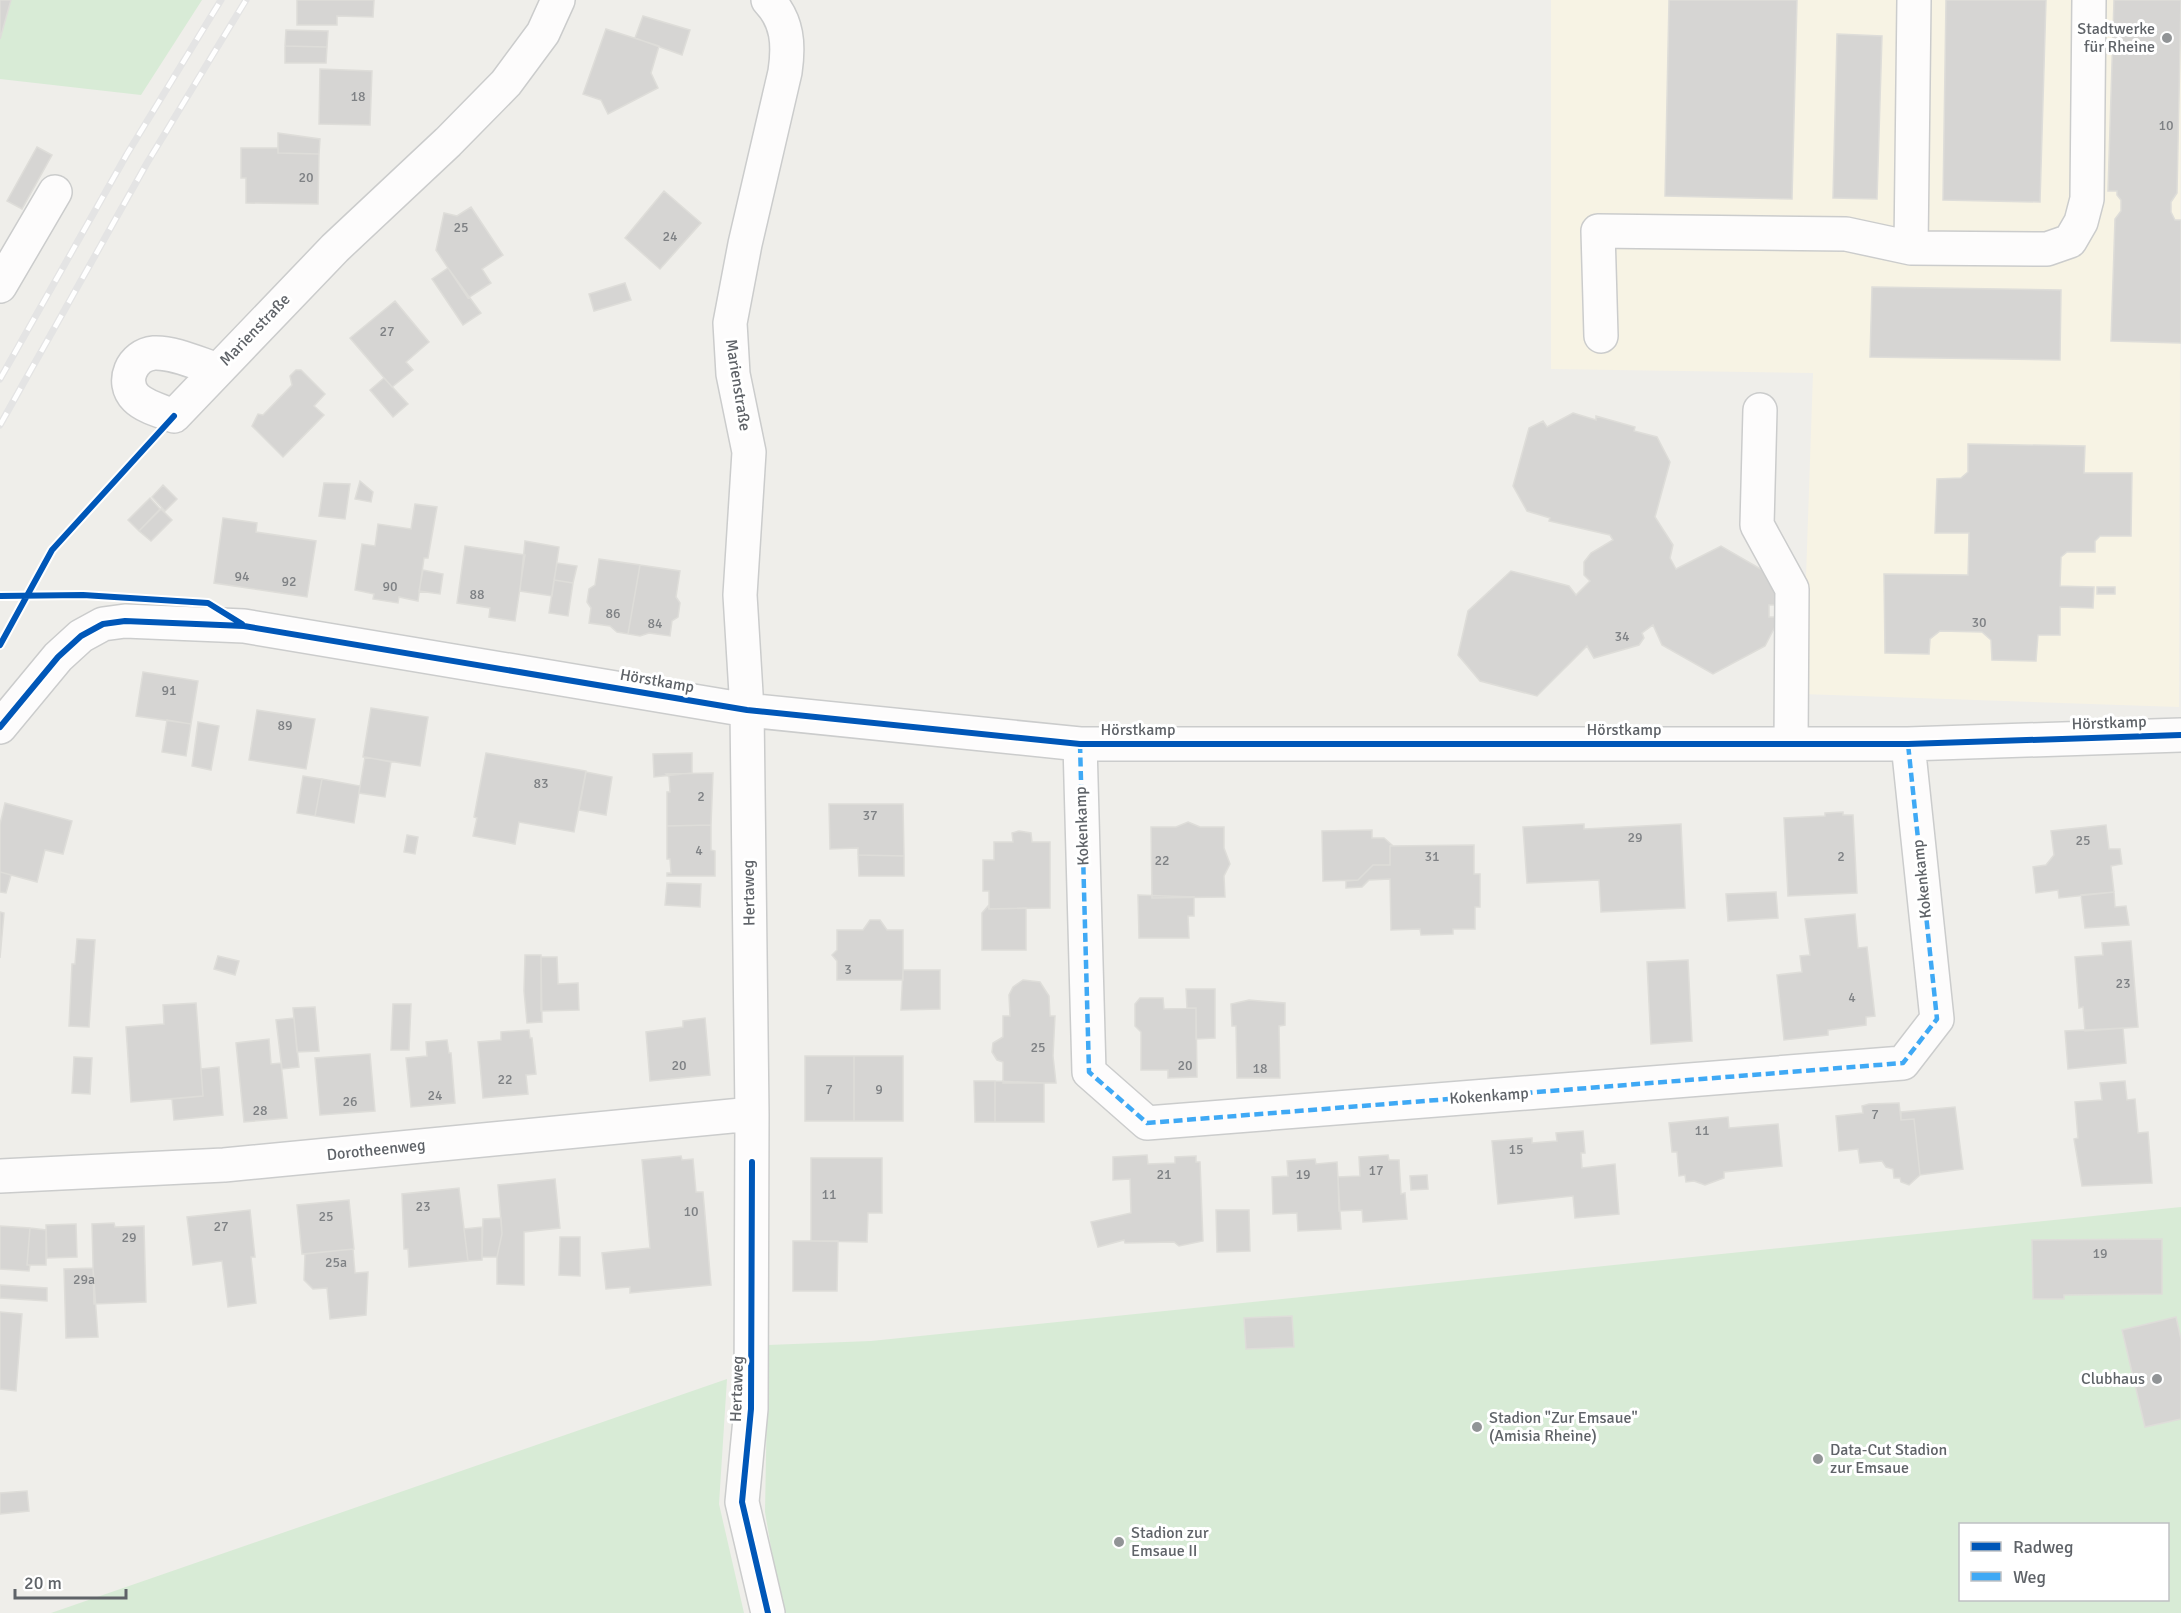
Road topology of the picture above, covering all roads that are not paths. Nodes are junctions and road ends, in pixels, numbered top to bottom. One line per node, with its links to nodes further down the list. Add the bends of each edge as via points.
1 (558, 0): 9 (street, Marienstraße, via 538,40 506,83 335,249)
2 (768, 0): 11 (street, Marienstraße, via 783,21 789,45 730,323 733,374 748,452 740,595)
3 (1914, 0): 6 (street)
4 (2089, 0): 6 (street, via 2087,199 2081,222 2070,241 2047,249)
5 (55, 192): 7 (street)
6 (1911, 248): 8 (street, via 1846,234 1598,231)
7 (0, 286)
8 (1601, 336)
9 (218, 370)
10 (1760, 410): 14 (street, via 1757,525 1792,589)
11 (747, 710): 12 (street, Hörstkamp, via 244,626 125,621 103,624 81,636 58,657); 15 (street, Hörstkamp); 17 (street, Hertaweg)
12 (0, 727)
13 (2181, 735): 16 (street, Hörstkamp)
14 (1791, 743): 15 (street, Hörstkamp); 16 (street, Hörstkamp)
15 (1080, 744): 16 (street, Kokenkamp, via 1089,1072 1147,1123 1903,1063 1937,1019)
16 (1908, 744)
17 (752, 1113): 18 (street, Dorotheenweg, via 224,1165); 19 (street, Hertaweg, via 751,1409 742,1502)
18 (0, 1176)
19 (768, 1613)

